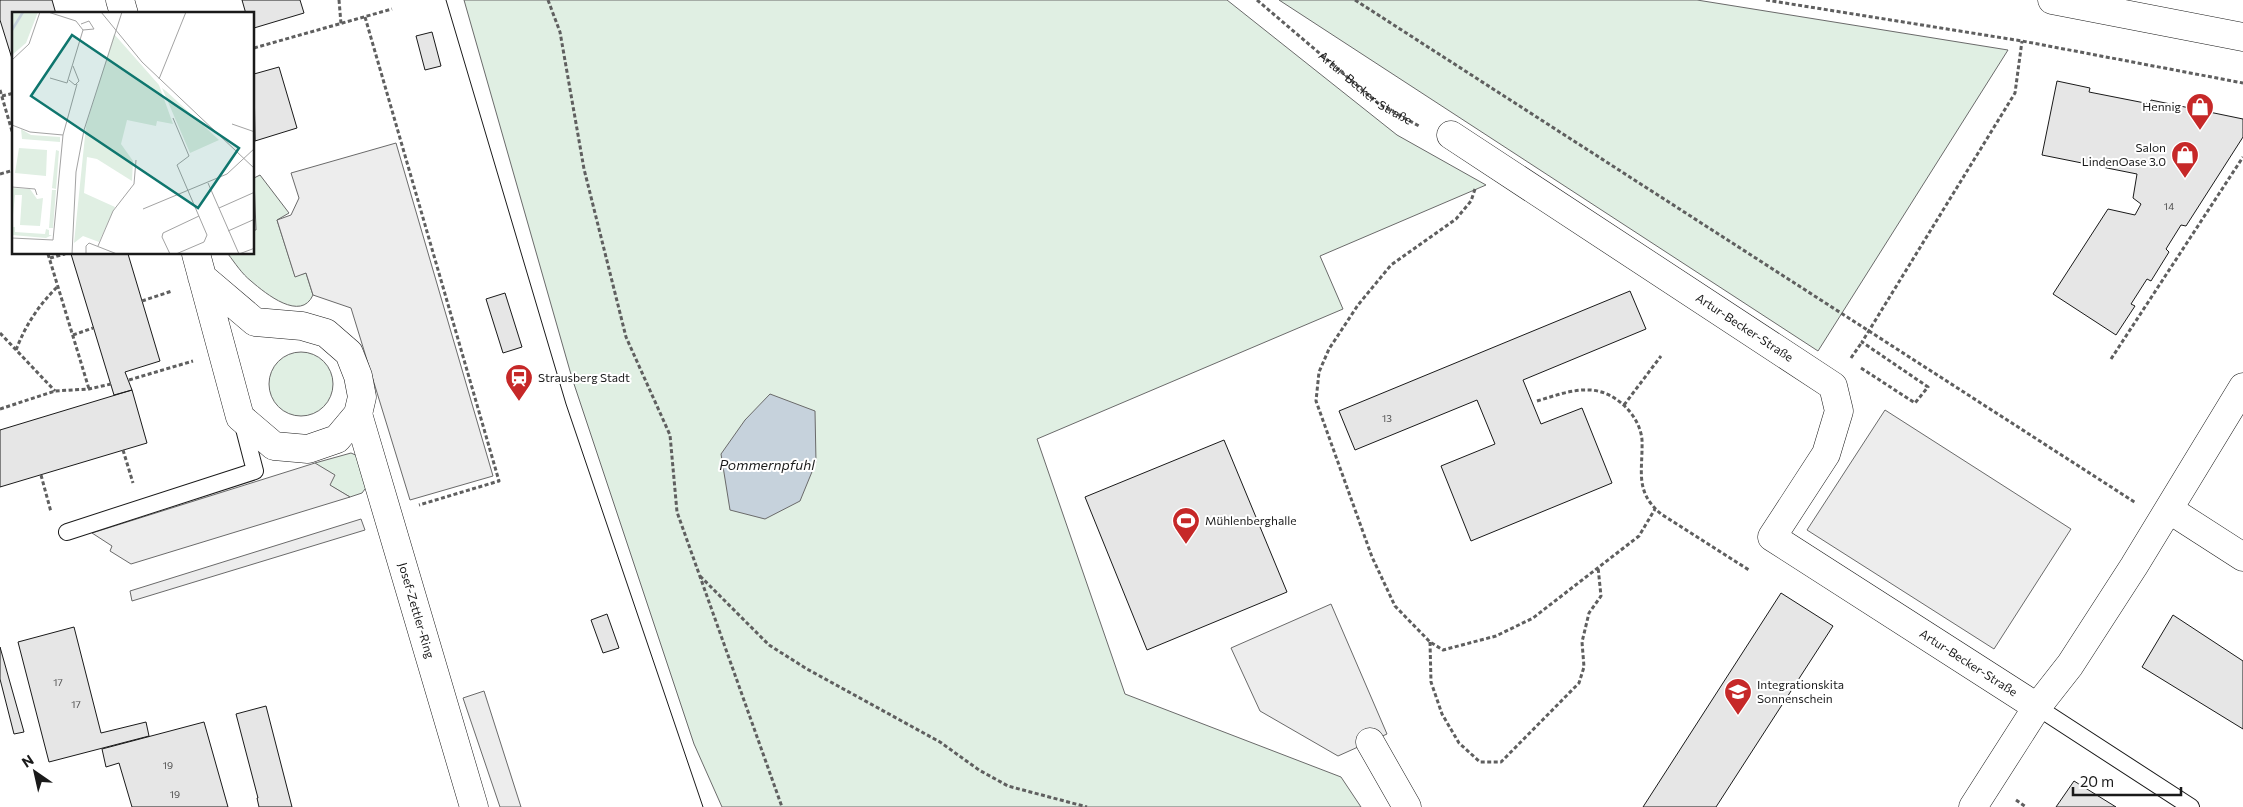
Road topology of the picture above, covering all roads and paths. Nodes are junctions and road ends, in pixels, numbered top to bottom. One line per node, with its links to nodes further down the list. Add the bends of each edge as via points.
1 (339, 0): 9 (path)
2 (548, 0): 58 (path, via 560,32 584,169 626,337 670,435 677,512)
3 (1256, 0): 18 (path, Artur-Becker-Straße, via 1380,104 1430,133)
4 (1355, 0): 27 (path)
5 (1766, 0): 11 (path)
6 (2052, 0): 10 (street)
7 (392, 9): 8 (path)
8 (365, 17): 9 (path); 51 (path, via 499,481)
9 (341, 24): 12 (path)
10 (2243, 37)
11 (2022, 41): 13 (path); 27 (path, via 2015,93)
12 (255, 48)
13 (2243, 83)
14 (0, 90): 16 (path)
15 (12, 94): 16 (path)
16 (2, 96): 17 (path)
17 (12, 131)
18 (1451, 135): 19 (street, Artur-Becker-Straße)
19 (1485, 157): 38 (street, Artur-Becker-Straße); 59 (path, via 1471,201 1456,219 1391,265 1358,305 1318,372 1316,400 1372,557 1395,606)
20 (2243, 157): 34 (path)
21 (48, 255): 23 (path)
22 (61, 255): 23 (path)
23 (50, 258): 25 (path)
24 (199, 265): 32 (street, Josef-Zettler-Ring); 45 (street, Josef-Zettler-Ring, via 255,322 302,326 326,333 349,353 362,396)
25 (58, 286): 29 (path); 31 (path, via 40,305)
26 (93, 328): 29 (path)
27 (1869, 331): 30 (path); 53 (path)
28 (0, 333): 31 (path)
29 (73, 335): 40 (path)
30 (1862, 342): 35 (path); 35 (path, via 1928,387 1915,403)
31 (16, 350): 41 (path)
32 (223, 352): 36 (path); 46 (street, Josef-Zettler-Ring)
33 (1661, 356): 43 (path)
34 (2111, 359)
35 (1850, 361): 38 (path)
36 (128, 380)
37 (111, 384): 40 (path)
38 (1832, 386): 60 (street, Artur-Becker-Straße, via 1839,411 1826,454 1772,537)
39 (2243, 387): 53 (street)
40 (89, 389): 41 (path)
41 (55, 391): 44 (path)
42 (1537, 401): 43 (path, via 1566,392 1591,390)
43 (1624, 405): 50 (path, via 1635,419 1642,438 1641,483)
44 (0, 409)
45 (358, 414): 46 (street, via 337,439 308,449 274,446); 51 (street, Josef-Zettler-Ring)
46 (240, 417): 49 (lane, Josef-Zettler-Ring, via 255,470)
47 (123, 450): 49 (path)
48 (41, 475): 52 (path)
49 (141, 507): 54 (lane, Josef-Zettler-Ring)
50 (1655, 509): 56 (path, via 1639,536); 57 (path)
51 (388, 514): 62 (street, Josef-Zettler-Ring)
52 (52, 515)
53 (2166, 516): 55 (street); 60 (street, via 2070,665)
54 (67, 532)
55 (2243, 557)
56 (1598, 566): 59 (path, via 1533,618 1496,636 1443,650); 59 (path, via 1600,596 1589,613 1582,642 1584,667 1579,683 1501,762 1480,762 1459,743 1442,714 1431,682)
57 (1749, 570)
58 (700, 575): 63 (path); 64 (path, via 769,645 807,669 940,742 1008,786)
59 (1430, 642)
60 (2037, 707): 66 (street); 67 (lane)
61 (1370, 742): 65 (street)
62 (474, 807)
63 (782, 807)
64 (1087, 807)
65 (1407, 807)
66 (1972, 807)
67 (2191, 807)

